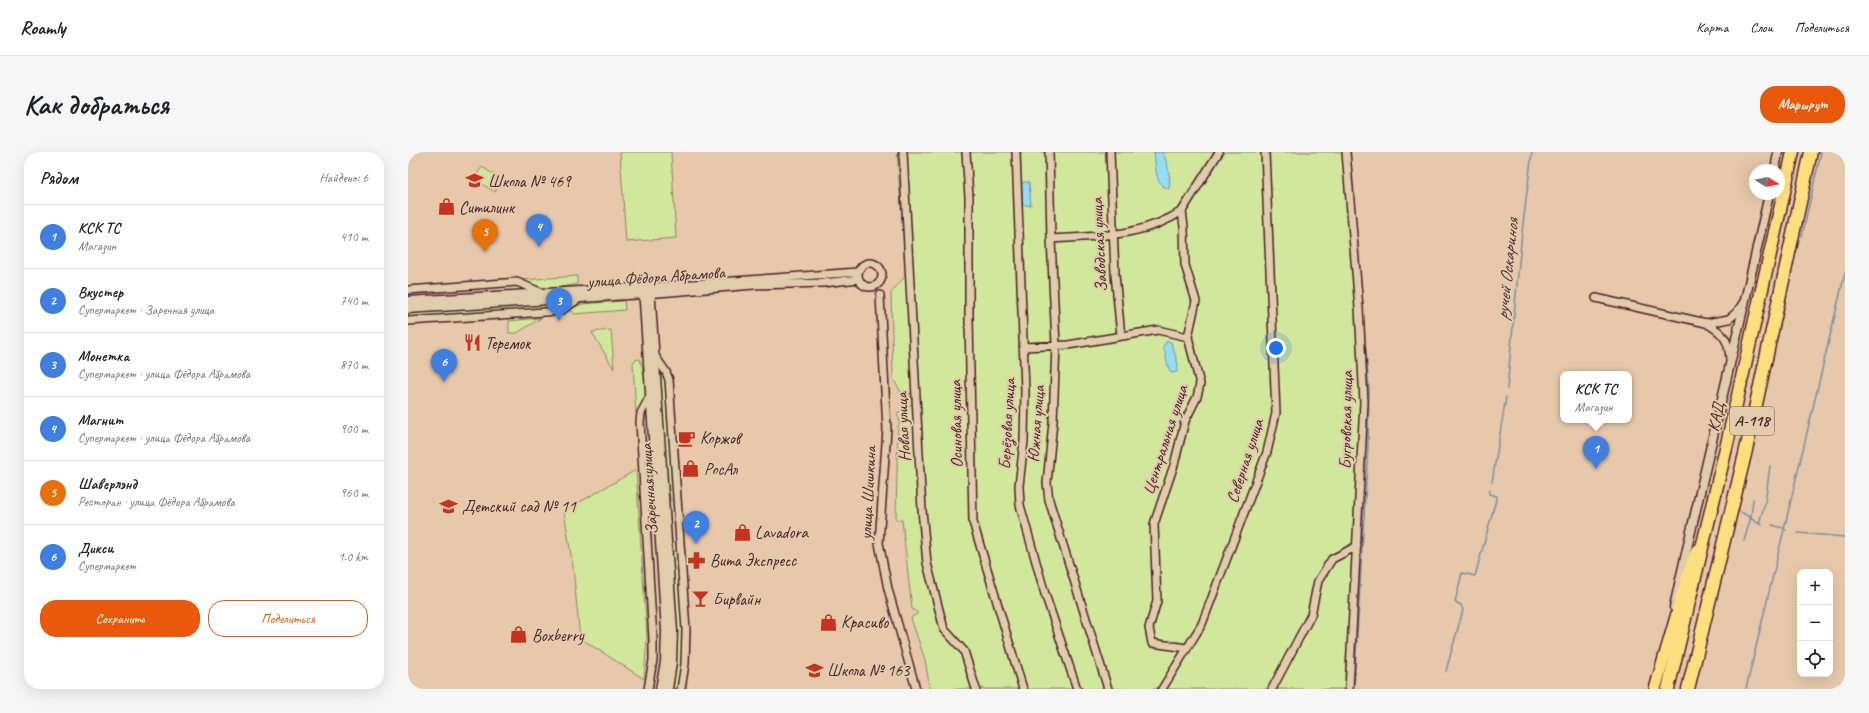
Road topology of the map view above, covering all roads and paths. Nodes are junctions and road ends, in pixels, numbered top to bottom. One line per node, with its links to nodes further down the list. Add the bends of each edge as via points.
1 (903, 152): 45 (street, Новая улица, via 927,563 944,629 964,651)
2 (966, 152): 46 (street, Осиновая улица, via 969,197 973,522)
3 (1016, 152): 32 (street, Берёзовая улица)
4 (1049, 152): 16 (street, Южная улица)
5 (1110, 152): 15 (street, Заводская улица)
6 (1219, 152): 14 (street)
7 (1265, 152): 38 (street, Северная улица, via 1276,413 1267,452 1215,591 1202,624)
8 (1346, 152): 37 (street, Бугровская улица, via 1364,402)
9 (1778, 152): 12 (street)
10 (1793, 152): 36 (highway, КАД / А-118)
11 (1811, 152): 54 (highway, А-118, via 1746,450)
12 (1775, 164)
13 (1768, 200): 21 (street)
14 (1182, 211): 15 (street, via 1149,227); 30 (street, Центральная улица, via 1185,264 1196,301)
15 (1112, 235): 16 (street); 29 (street, Заводская улица)
16 (1051, 239): 31 (street, Южная улица)
17 (859, 276): 19 (street, улица Фёдора Абрамова, via 823,283)
18 (408, 290): 20 (street, via 517,282)
19 (647, 291): 20 (street, улица Фёдора Абрамова); 23 (street, улица Фёдора Абрамова); 33 (street, Заречная улица); 35 (street, Заречная улица)
20 (540, 292): 25 (street, улица Фёдора Абрамова)
21 (1748, 294): 28 (street, via 1737,312 1729,319); 34 (street)
22 (880, 295): 44 (street, улица Шишкина, via 887,429 879,543 888,589)
23 (580, 298): 26 (street, улица Фёдора Абрамова); 27 (street, via 560,311)
24 (1596, 298): 28 (street)
25 (408, 301)
26 (408, 309)
27 (408, 321)
28 (1706, 323): 34 (street, via 1724,336 1728,345)
29 (1121, 336): 30 (street, via 1158,330); 31 (street)
30 (1188, 337): 38 (street, Центральная улица, via 1200,384 1185,421 1174,465 1154,524 1157,601 1149,628 1152,643)
31 (1056, 345): 32 (street); 48 (street, Южная улица, via 1053,422 1047,483 1049,500)
32 (1023, 347): 47 (street, Берёзовая улица, via 1025,391 1020,505 1045,594)
33 (655, 356): 42 (street, Заречная улица, via 673,631); 43 (street, via 669,380 686,630)
34 (1730, 368): 39 (street)
35 (650, 396): 40 (street, via 641,413 640,422 653,639 653,660); 41 (street, Заречная улица, via 666,631 665,662)
36 (1707, 527): 39 (highway, via 1689,572); 53 (highway, КАД / А-118)
37 (1357, 546): 50 (street, via 1332,559 1318,581 1311,615); 51 (street, Бугровская улица)
38 (1187, 648): 49 (street, Северная улица)
39 (1660, 671): 52 (highway)
40 (648, 689)
41 (660, 689)
42 (668, 689)
43 (681, 689)
44 (916, 689)
45 (976, 689)
46 (1023, 689)
47 (1077, 689)
48 (1108, 689)
49 (1162, 689)
50 (1272, 689)
51 (1349, 689)
52 (1655, 689)
53 (1668, 689)
54 (1688, 689)

